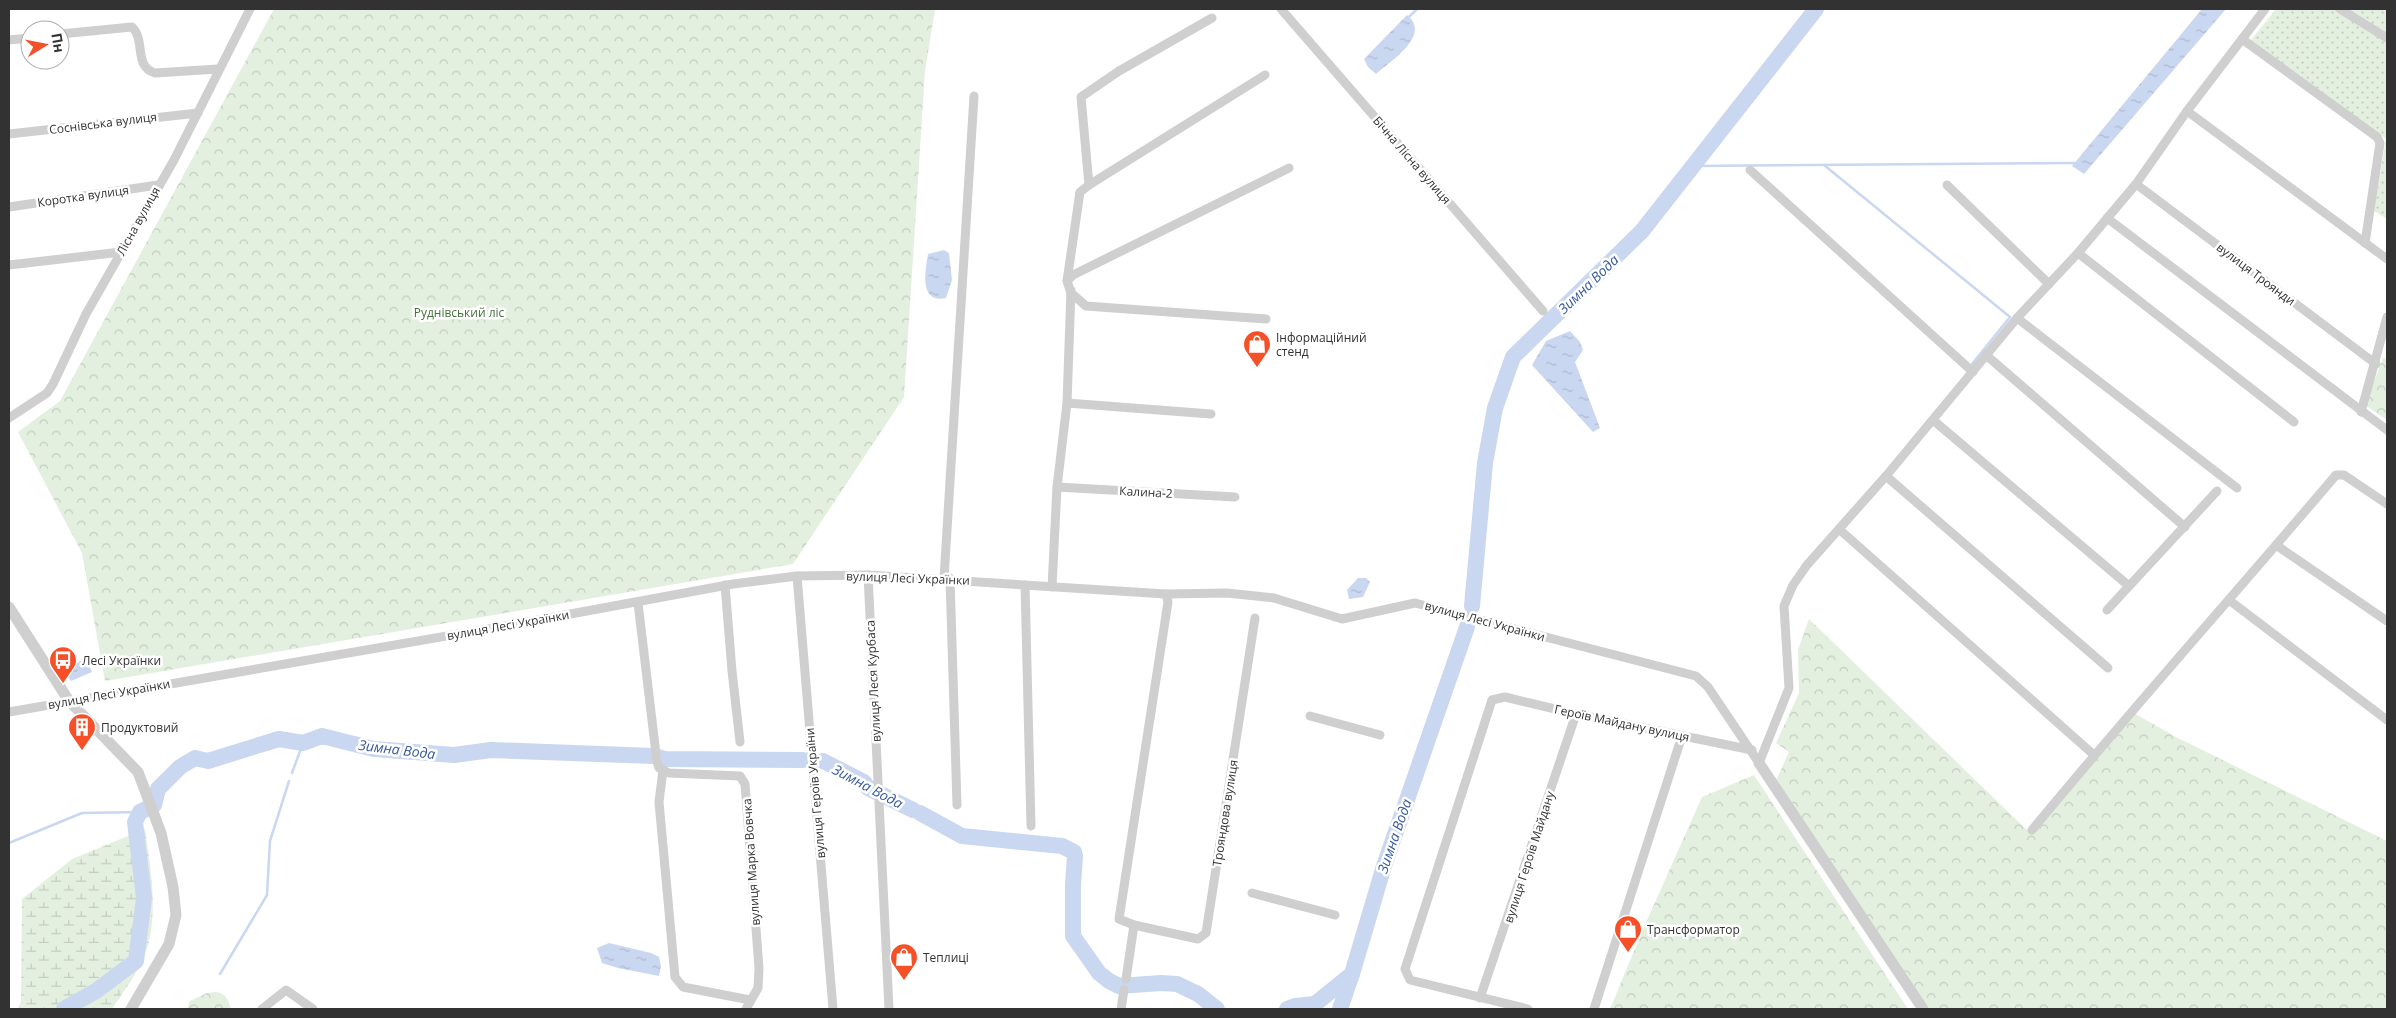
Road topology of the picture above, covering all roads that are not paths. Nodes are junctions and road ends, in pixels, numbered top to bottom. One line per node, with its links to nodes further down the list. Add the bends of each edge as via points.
1 (250, 9): 9 (street, Лісна вулиця)
2 (1281, 9): 31 (street, Бічна Лісна вулиця)
3 (2265, 9): 8 (street)
4 (2340, 9): 7 (street)
5 (1212, 18): 19 (street, via 1119,71 1081,97)
6 (70, 33): 9 (street, via 132,26 137,31 142,64 147,71)
7 (2387, 38)
8 (2242, 40): 12 (street); 23 (street, via 2377,137 2380,142)
9 (218, 69): 13 (street, Лісна вулиця)
10 (1265, 75): 19 (street)
11 (974, 96): 56 (street)
12 (2187, 111): 17 (street); 23 (street)
13 (198, 113): 14 (street, Соснівська вулиця); 18 (street, Лісна вулиця)
14 (9, 134)
15 (1289, 168): 28 (street)
16 (1750, 170): 37 (street)
17 (2136, 184): 22 (street); 36 (street, вулиця Троянди)
18 (158, 185): 21 (street, Коротка вулиця); 24 (street, Лісна вулиця)
19 (1089, 185): 28 (street, via 1080,192)
20 (1947, 185): 29 (street)
21 (9, 207)
22 (2107, 218): 25 (street); 39 (street)
23 (2365, 243): 26 (street)
24 (121, 252): 27 (street); 41 (street, Лісна вулиця, via 86,314 54,384)
25 (2078, 253): 29 (street); 43 (street)
26 (2387, 259)
27 (9, 265)
28 (1070, 278): 30 (street)
29 (2049, 284): 33 (street)
30 (1071, 293): 34 (street, via 1086,306); 38 (street)
31 (1543, 311)
32 (2387, 317): 36 (street)
33 (2017, 318): 35 (street); 47 (street)
34 (1266, 319)
35 (1986, 356): 37 (street); 51 (street)
36 (2376, 364): 39 (street)
37 (1972, 372): 42 (street)
38 (1067, 403): 40 (street); 46 (street)
39 (2361, 412): 44 (street)
40 (1211, 414)
41 (9, 418)
42 (1933, 420): 45 (street); 59 (street)
43 (2294, 422)
44 (2387, 430)
45 (1886, 476): 52 (street); 68 (street)
46 (1057, 487): 49 (street, Калина-2); 60 (street)
47 (2237, 488)
48 (2217, 491): 51 (street)
49 (1235, 497)
50 (2387, 504): 53 (street, via 2344,474 2336,475)
51 (2185, 526): 59 (street)
52 (1840, 530): 78 (street); 79 (street, via 1807,564 1784,606 1790,688)
53 (2276, 545): 62 (street); 67 (street)
54 (868, 575): 55 (street, вулиця Лесі Українки); 56 (street, вулиця Лесі Українки); 96 (street, вулиця Леся Курбаса)
55 (797, 576): 57 (street, вулиця Лесі Українки); 95 (street, вулиця Героїв України)
56 (947, 578): 58 (street, вулиця Лесі Українки); 81 (street)
57 (725, 585): 63 (street, вулиця Лесі Українки); 76 (street)
58 (1025, 585): 60 (street, вулиця Лесі Українки); 82 (street)
59 (2129, 586): 65 (street)
60 (1052, 587): 61 (street, вулиця Лесі Українки)
61 (1166, 594): 77 (street, вулиця Лесі Українки, via 1227,593 1274,598 1342,620 1415,603 1696,676 1708,686); 86 (street, via 1168,602 1119,919)
62 (2230, 600): 73 (street); 78 (street)
63 (638, 603): 69 (street, вулиця Лесі Українки); 80 (street, via 656,756 659,768)
64 (9, 607): 69 (street)
65 (2107, 610)
66 (1255, 618): 86 (street, Трояндова вулиця, via 1206,933 1198,939)
67 (2387, 621)
68 (2108, 668)
69 (69, 701): 70 (street, вулиця Лесі Українки); 91 (street, via 138,772 158,824 173,887 176,915 169,944)
70 (9, 712)
71 (1576, 714): 75 (street, Героїв Майдану вулиця); 89 (street, вулиця Героїв Майдану); 89 (street, Героїв Майдану вулиця, via 1505,697 1492,700 1405,968 1410,980)
72 (1310, 716): 74 (street)
73 (2387, 720)
74 (1380, 735)
75 (1682, 736): 77 (street, Героїв Майдану вулиця); 99 (street)
76 (740, 742)
77 (1752, 750): 79 (street, вулиця Лесі Українки)
78 (2094, 755): 83 (street)
79 (1759, 763): 100 (street)
80 (663, 770): 90 (street, via 659,802 675,977 683,988); 90 (street, вулиця Марка Вовчка, via 669,773 740,776 745,784 758,968 758,988)
81 (957, 805)
82 (1031, 826)
83 (2032, 830)
84 (1252, 893): 85 (street)
85 (1335, 915)
86 (1134, 925): 87 (street)
87 (1126, 979)
88 (1124, 990): 97 (street)
89 (1480, 998): 98 (street)
90 (750, 1000): 94 (street, вулиця Марка Вовчка)
91 (131, 1009)
92 (262, 1009): 93 (street, via 286,990)
93 (313, 1009)
94 (746, 1009)
95 (833, 1009)
96 (889, 1009)
97 (1121, 1009)
98 (1528, 1009)
99 (1594, 1009)
100 (1923, 1009)

